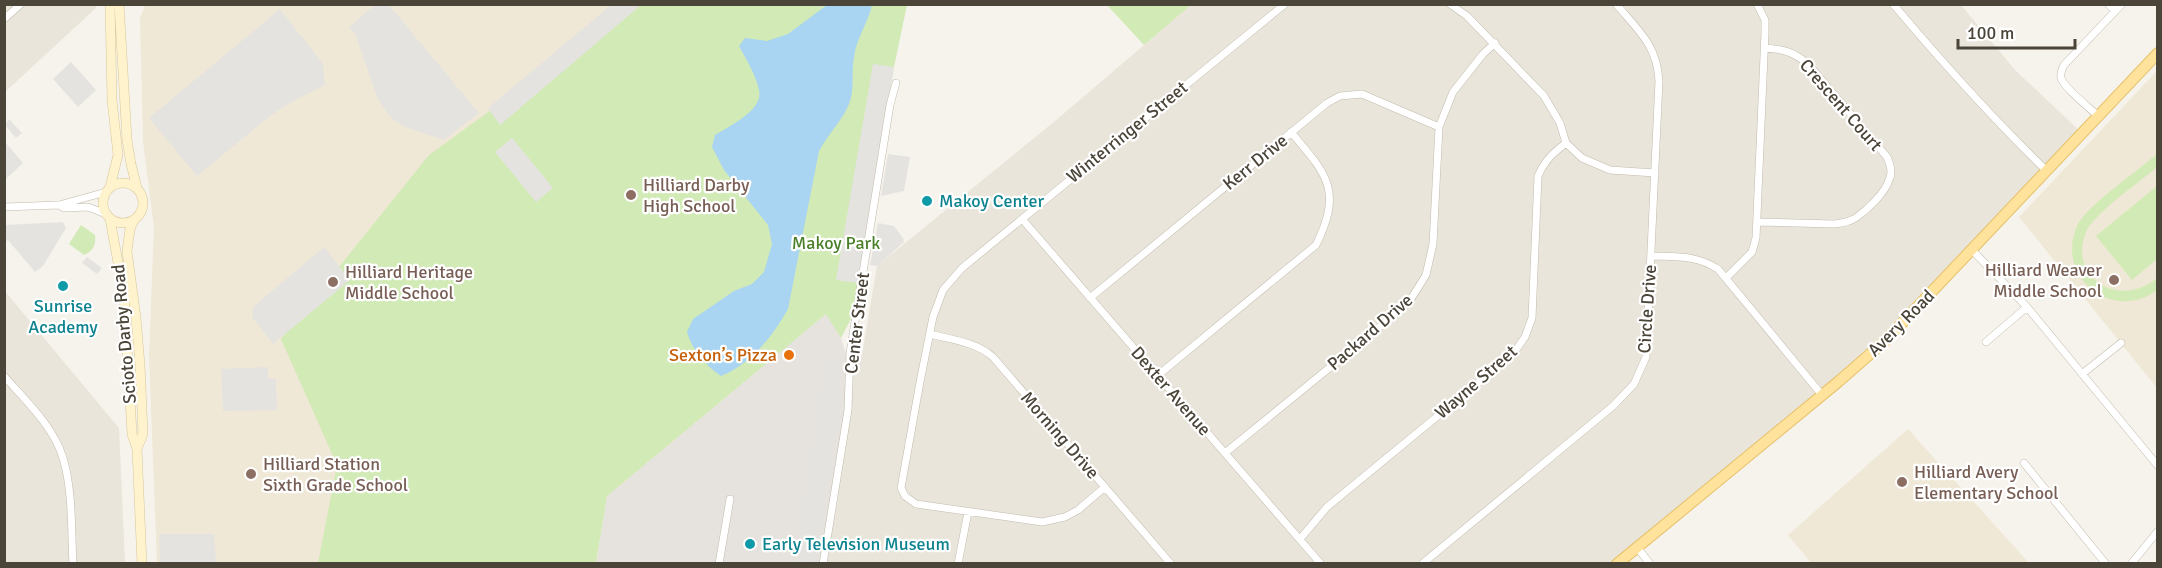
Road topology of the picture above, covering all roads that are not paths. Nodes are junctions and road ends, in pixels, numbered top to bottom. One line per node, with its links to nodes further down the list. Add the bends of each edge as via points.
1 (21, 4): 12 (street)
2 (111, 4): 24 (main road, via 112,100 118,154)
3 (1285, 4): 28 (street, Winterringer Street)
4 (1450, 4): 13 (street)
5 (1616, 4): 22 (street, Circle Drive, via 1646,40 1658,66)
6 (1757, 4): 14 (street, via 1765,20)
7 (1893, 4): 21 (street, via 2004,130)
8 (2108, 4): 11 (street)
9 (2122, 4): 11 (street)
10 (122, 6): 23 (main road, via 127,140)
11 (2115, 11): 17 (street, via 2061,71 2065,84)
12 (4, 19)
13 (1495, 43): 18 (street, Packard Drive, via 1453,92); 20 (street, via 1544,96 1560,123)
14 (1765, 48): 30 (street); 30 (street, Crescent Court, via 1796,54 1808,64 1887,157 1891,167 1885,188 1857,217 1846,222)
15 (2157, 53): 17 (main road, Avery Road)
16 (896, 83): 56 (street, Center Street, via 850,353 848,410)
17 (2098, 116): 21 (main road, Avery Road)
18 (1439, 127): 19 (street, Kerr Drive, via 1362,94 1340,96); 44 (street, Packard Drive, via 1433,244 1426,275 1409,302)
19 (1291, 132): 34 (street, Kerr Drive); 41 (street, via 1321,168 1330,194 1328,221 1316,245)
20 (1566, 143): 22 (street, via 1589,162 1610,170); 51 (street, Wayne Street, via 1543,163 1538,176 1532,318 1525,337 1513,354 1327,507)
21 (2046, 171): 31 (main road, Avery Road)
22 (1655, 173): 32 (street, Circle Drive)
23 (137, 188): 24 (main road, via 125,182); 29 (main road, via 143,207)
24 (108, 190): 25 (street); 27 (main road, via 103,201)
25 (59, 205): 26 (street); 27 (street, via 88,207)
26 (4, 207)
27 (108, 216): 29 (main road, via 123,223); 43 (main road, Scioto Darby Road, via 124,295 132,434)
28 (1022, 219): 34 (street, Dexter Avenue); 36 (street, Winterringer Street, via 962,268 943,290)
29 (134, 220): 43 (main road, Scioto Darby Road, via 127,251 140,365 143,434)
30 (1757, 222): 33 (street, via 1752,252)
31 (1972, 250): 35 (street); 42 (main road, Avery Road, via 1885,341)
32 (1651, 256): 33 (street, via 1706,261); 60 (street, Circle Drive, via 1646,357 1634,384 1613,406)
33 (1726, 278): 42 (street)
34 (1090, 298): 41 (street, Dexter Avenue)
35 (2027, 307): 37 (street); 39 (street)
36 (930, 334): 47 (street, Morning Drive, via 984,349); 49 (street, Winterringer Street, via 901,488 916,504)
37 (1986, 342)
38 (2121, 343): 39 (street)
39 (2082, 374): 46 (street)
40 (4, 376): 53 (street, via 51,433 63,456)
41 (1157, 376): 44 (street, Dexter Avenue)
42 (1822, 394): 52 (main road, Avery Road)
43 (137, 449): 54 (main road, Scioto Darby Road)
44 (1225, 453): 51 (street, Dexter Avenue)
45 (2024, 464): 63 (street)
46 (2157, 466)
47 (1105, 487): 49 (street, via 1078,510 1041,522); 58 (street, Morning Drive)
48 (730, 499): 55 (street)
49 (968, 512): 57 (street)
50 (2157, 531): 64 (street)
51 (1300, 540): 59 (street, Dexter Avenue)
52 (1637, 547): 61 (main road, Avery Road); 62 (street)
53 (73, 564)
54 (142, 564)
55 (719, 564)
56 (823, 564)
57 (958, 564)
58 (1171, 564)
59 (1321, 564)
60 (1422, 564)
61 (1617, 564)
62 (1650, 564)
63 (2106, 564)
64 (2131, 564)

